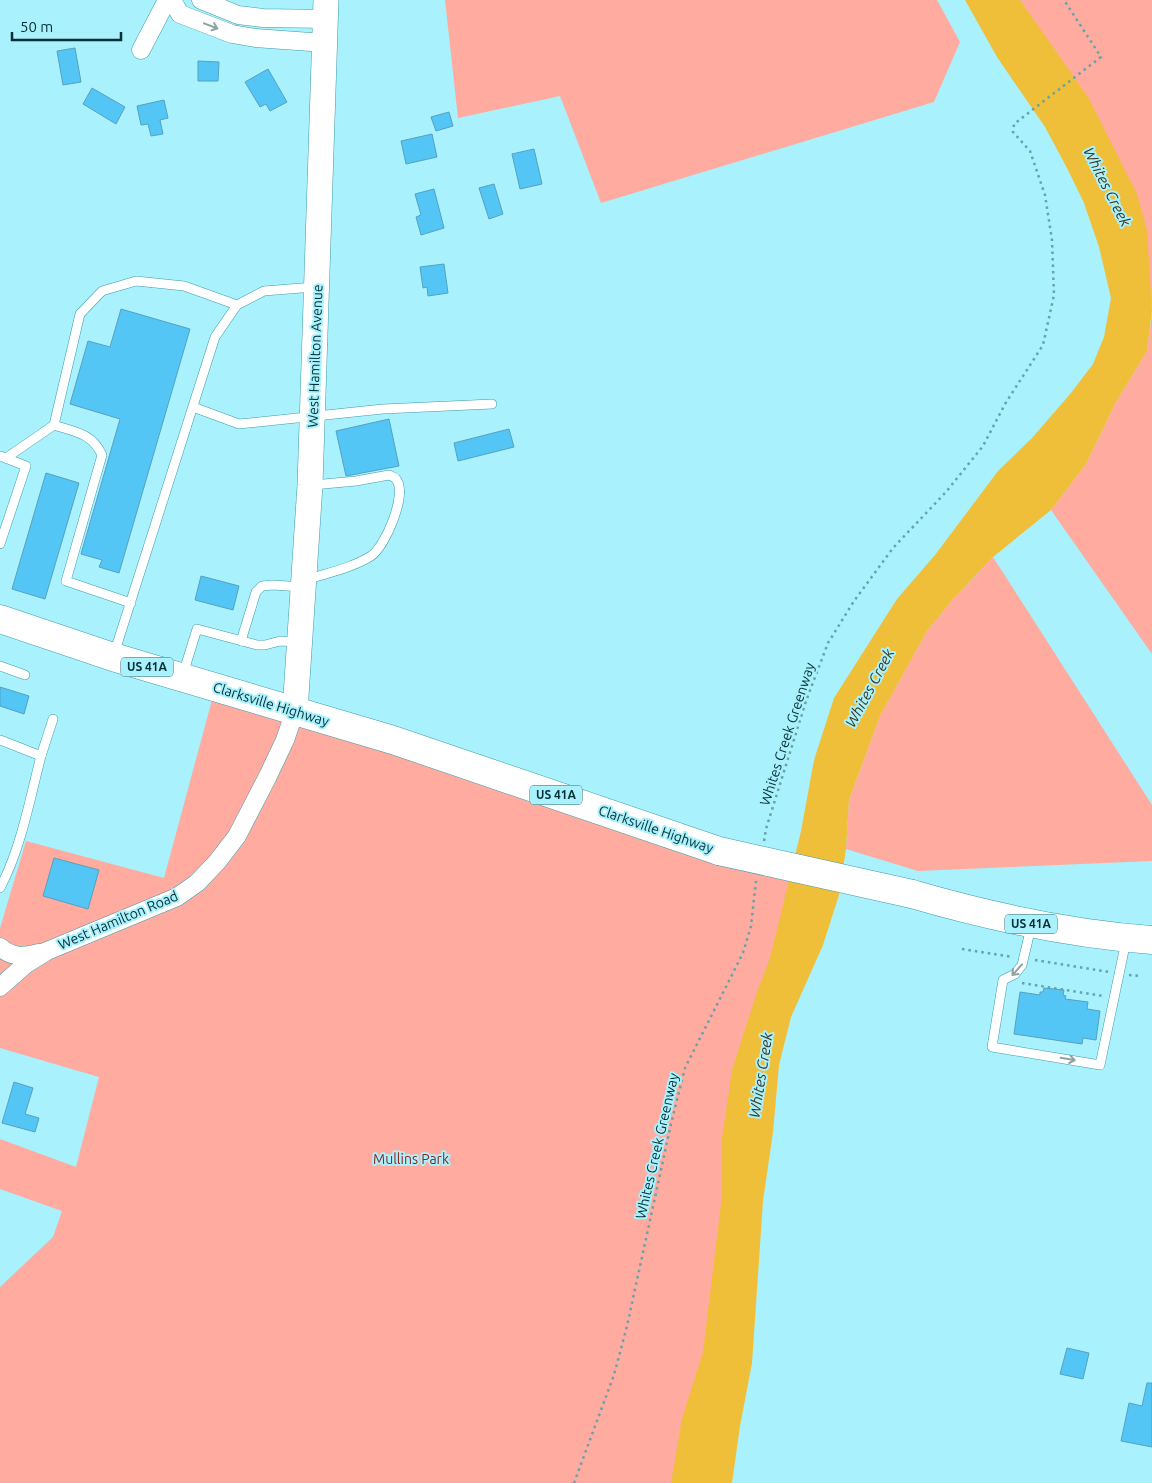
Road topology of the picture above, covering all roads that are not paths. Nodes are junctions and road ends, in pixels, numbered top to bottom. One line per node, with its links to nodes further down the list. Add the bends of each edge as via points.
1 (167, 0): 7 (street)
2 (172, 0): 6 (street, one-way to 6, via 180,14 232,34)
3 (201, 0): 4 (street, via 238,14)
4 (257, 17): 5 (street); 6 (street)
5 (326, 21): 6 (street); 8 (street, West Hamilton Avenue)
6 (255, 38)
7 (141, 50)
8 (317, 287): 9 (lane, via 264,291); 12 (street, West Hamilton Avenue)
9 (237, 304): 11 (lane, via 215,337); 13 (lane, via 184,286 136,281 102,291 80,314)
10 (492, 404): 12 (lane)
11 (193, 407): 12 (lane, via 239,424); 18 (lane)
12 (312, 416): 15 (street, West Hamilton Avenue)
13 (54, 425): 14 (lane); 18 (lane, via 91,438 102,455 66,581)
14 (3, 457): 16 (lane, via 26,466)
15 (310, 485): 17 (street, West Hamilton Avenue); 17 (lane, via 389,475 396,480 400,492 397,512 373,554)
16 (0, 544)
17 (304, 584): 20 (lane, via 262,586 256,592); 21 (street, West Hamilton Avenue)
18 (131, 603): 22 (lane)
19 (0, 619): 22 (main road, Clarksville Highway / US 41A)
20 (241, 641): 21 (lane, via 257,645); 25 (lane, via 197,628)
21 (300, 642): 26 (street, West Hamilton Avenue)
22 (114, 657): 25 (main road, Clarksville Highway / US 41A)
23 (0, 666): 24 (lane)
24 (25, 675)
25 (182, 677): 26 (main road, Clarksville Highway / US 41A)
26 (295, 711): 31 (main road, Clarksville Highway / US 41A, bridge, via 393,740 718,851 912,894); 34 (street, West Hamilton Road, via 285,740 237,836 197,883 177,897)
27 (53, 719): 29 (lane)
28 (0, 740): 29 (lane)
29 (41, 756): 30 (lane, via 20,835)
30 (0, 888)
31 (1032, 925): 32 (main road, Clarksville Highway / US 41A); 32 (lane, one-way to 32, via 1019,970 1003,980 992,1047 1100,1064 1119,973)
32 (1139, 939)
33 (0, 947): 34 (street, via 8,954 21,956)
34 (47, 951): 35 (street, West Hamilton Road)
35 (0, 987)

